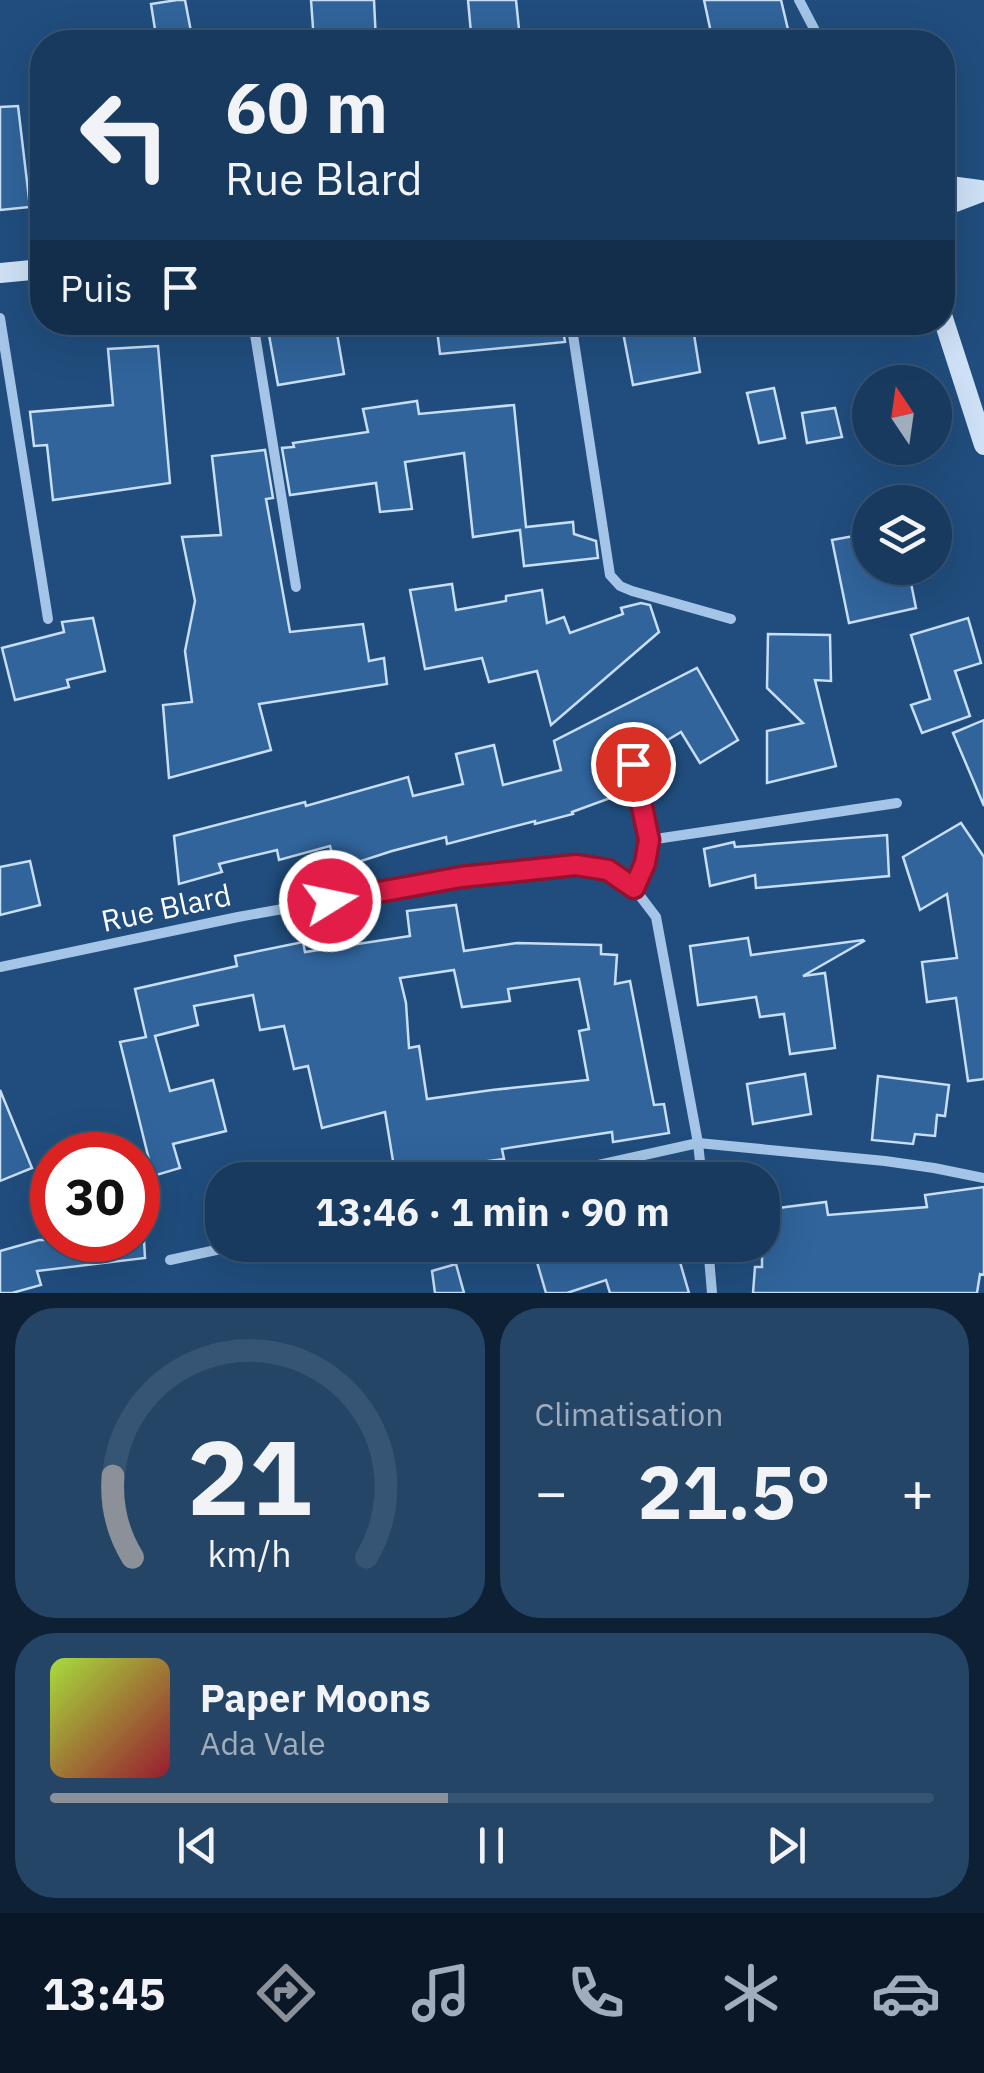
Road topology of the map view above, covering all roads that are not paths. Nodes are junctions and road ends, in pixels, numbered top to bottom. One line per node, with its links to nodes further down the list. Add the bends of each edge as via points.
1 (799, 0): 2 (street)
2 (814, 30)
3 (955, 188): 4 (street)
4 (983, 191): 5 (street)
5 (955, 201)
6 (30, 269): 7 (street)
7 (0, 272)
8 (0, 318): 15 (street)
9 (255, 335): 13 (street)
10 (573, 335): 14 (street, via 610,575 632,591)
11 (948, 335): 12 (street)
12 (984, 446)
13 (296, 587)
14 (731, 618)
15 (48, 619)
16 (633, 764): 18 (street)
17 (897, 804): 18 (street)
18 (649, 840): 19 (street)
19 (634, 888): 20 (street, Rue Blard, via 608,870 576,865 461,877); 21 (street, via 656,918)
20 (0, 967)
21 (698, 1142): 22 (street); 23 (street); 24 (street)
22 (610, 1162)
23 (700, 1162)
24 (984, 1178)
25 (205, 1252): 26 (street)
26 (170, 1260)
27 (709, 1262): 28 (street)
28 (712, 1293)

